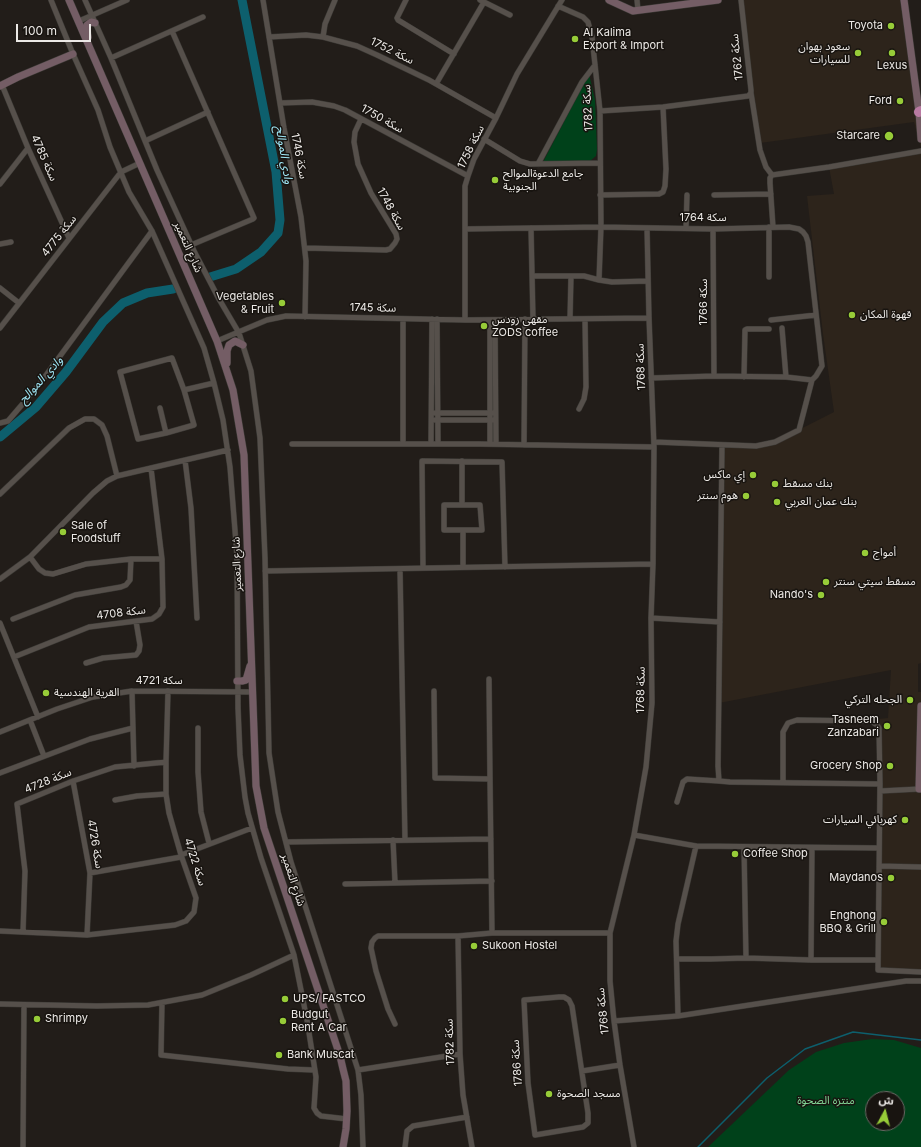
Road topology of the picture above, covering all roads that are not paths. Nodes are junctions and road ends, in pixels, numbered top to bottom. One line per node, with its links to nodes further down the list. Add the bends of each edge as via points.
1 (51, 0): 26 (street)
2 (69, 0): 20 (main road, شارع التعمير)
3 (85, 0): 17 (street)
4 (127, 0): 17 (street)
5 (263, 0): 23 (street, سكة 1746)
6 (335, 0): 24 (street, via 325,24)
7 (406, 0): 27 (street, via 398,20)
8 (562, 0): 15 (street, سكة 1758)
9 (609, 0): 16 (main road, via 633,11)
10 (637, 0): 16 (street)
11 (718, 0): 16 (main road)
12 (741, 0): 32 (street, سكة 1762)
13 (904, 0): 37 (main road)
14 (482, 1): 18 (street); 27 (street)
15 (558, 6): 29 (street, سكة 1782, via 583,17 588,22); 38 (street, سكة 1758, via 517,74)
16 (638, 10)
17 (92, 15): 20 (street); 21 (street)
18 (510, 15)
19 (203, 17): 22 (street)
20 (79, 21): 25 (main road, شارع التعمير)
21 (95, 23): 25 (main road, via 87,25); 28 (street)
22 (172, 31): 28 (street); 36 (street)
23 (269, 37): 24 (street, سكة 1752, via 306,35); 33 (street, سكة 1746)
24 (323, 38): 30 (street, سكة 1752, via 368,50)
25 (88, 43): 45 (main road, شارع التعمير)
26 (73, 54): 31 (main road); 48 (street, via 98,110)
27 (454, 54): 30 (street)
28 (111, 58): 42 (street)
29 (595, 65): 35 (street, سكة 1782); 47 (street, via 582,82)
30 (436, 84): 38 (street, سكة 1752)
31 (1, 86): 43 (street, سكة 4785)
32 (751, 93): 34 (street, سكة 1762, via 748,96); 49 (street, via 760,150)
33 (280, 103): 39 (street, سكة 1750, via 323,104 344,110); 68 (street, سكة 1746)
34 (663, 107): 35 (street, سكة 1762); 53 (street, via 666,169 662,192)
35 (600, 111): 46 (street, سكة 1782)
36 (208, 112): 42 (street); 67 (street, via 254,218)
37 (920, 113): 40 (main road)
38 (496, 118): 41 (street, سكة 1758)
39 (361, 119): 50 (street, سكة 1750); 68 (street, سكة 1748, via 354,142 358,164 397,239 390,249 386,250)
40 (921, 139)
41 (484, 140): 47 (street, via 520,161); 50 (street, سكة 1758)
42 (145, 141): 67 (street)
43 (28, 148): 51 (street); 64 (street, سكة 4785)
44 (921, 151): 49 (street)
45 (140, 163): 48 (street, سكة 4775); 92 (main road, شارع التعمير)
46 (599, 163): 47 (street); 53 (street, سكة 1782)
47 (538, 164)
48 (121, 172): 63 (street, via 129,192); 64 (street, سكة 4775)
49 (772, 175): 52 (street)
50 (468, 176): 62 (street, سكة 1758, via 465,186)
51 (0, 184)
52 (771, 194): 55 (street); 57 (street)
53 (600, 195): 56 (street, سكة 1782)
54 (687, 195): 60 (street)
55 (714, 195)
56 (600, 227): 58 (street, سكة 1764); 59 (street, سكة 1764); 72 (street, سكة 1782)
57 (771, 227): 61 (street, سكة 1764); 71 (street); 76 (street, سكة 1764, via 793,227 806,236)
58 (531, 228): 62 (street, سكة 1764); 69 (street)
59 (648, 228): 60 (street, سكة 1764); 73 (street, سكة 1768)
60 (686, 228): 61 (street, سكة 1764)
61 (713, 228): 95 (street, سكة 1766)
62 (465, 229): 84 (street, سكة 1758)
63 (152, 231): 100 (street, via 204,348); 110 (street, via 38,386 8,421)
64 (69, 238): 75 (street, سكة 4775)
65 (11, 242): 66 (street)
66 (0, 244)
67 (191, 245): 91 (street)
68 (305, 248): 77 (street, سكة 1746)
69 (532, 276): 70 (street); 81 (street)
70 (571, 276): 72 (street); 82 (street)
71 (769, 277)
72 (599, 280): 73 (street)
73 (648, 281): 78 (street, سكة 1768)
74 (0, 288): 75 (street)
75 (19, 303): 88 (street, سكة 4775)
76 (816, 316): 87 (street); 99 (street, سكة 1764, via 822,366)
77 (305, 317): 79 (street, سكة 1745); 91 (street, سكة 1745, via 279,317)
78 (649, 318): 83 (street, سكة 1745); 98 (street, سكة 1768)
79 (403, 319): 80 (street, سكة 1745); 113 (street)
80 (434, 319): 84 (street, سكة 1745); 104 (street); 105 (street)
81 (533, 319): 82 (street, سكة 1745); 86 (street, سكة 1745)
82 (570, 319): 83 (street, سكة 1745)
83 (585, 319): 103 (street, via 586,387 584,399)
84 (465, 320): 85 (street, سكة 1745)
85 (493, 320): 86 (street, سكة 1745); 106 (street)
86 (525, 320): 118 (street)
87 (771, 320)
88 (0, 328)
89 (782, 328): 97 (street)
90 (770, 329): 96 (street, via 745,330)
91 (239, 332): 92 (street, سكة 1745); 93 (street)
92 (217, 340): 94 (main road, شارع التعمير)
93 (243, 344): 94 (main road, via 235,341 229,345); 136 (street, via 251,371 260,438)
94 (227, 371): 145 (main road, شارع التعمير, via 233,390 244,455)
95 (714, 376): 96 (street); 98 (street)
96 (744, 377): 97 (street)
97 (786, 377): 99 (street)
98 (651, 378): 117 (street, سكة 1768)
99 (812, 380): 119 (street, via 799,430 766,444)
100 (214, 383): 101 (street); 120 (street)
101 (184, 390): 111 (street, via 194,425); 111 (street, via 172,358 120,372 138,439)
102 (160, 408): 111 (street)
103 (578, 409)
104 (432, 413): 105 (street); 107 (street)
105 (438, 413): 106 (street); 108 (street)
106 (493, 413): 109 (street)
107 (432, 420): 108 (street); 114 (street)
108 (438, 420): 109 (street); 115 (street)
109 (493, 420): 116 (street)
110 (0, 423)
111 (166, 432)
112 (292, 444): 113 (street)
113 (403, 444): 114 (street)
114 (431, 444): 115 (street)
115 (438, 444): 116 (street)
116 (493, 444): 118 (street)
117 (654, 444): 118 (street); 119 (street); 131 (street, سكة 1768)
118 (524, 445)
119 (722, 446): 142 (street)
120 (228, 450): 121 (street); 148 (street, via 237,556)
121 (185, 460): 123 (street); 138 (street, via 191,508)
122 (462, 461): 126 (street); 132 (street, via 502,462); 134 (street, via 422,461)
123 (151, 468): 124 (street); 130 (street, سكة 4708)
124 (117, 476): 125 (street, via 102,426 94,419 85,419 69,428); 128 (street, via 93,493)
125 (0, 494)
126 (462, 505): 127 (street, via 480,505 482,530); 127 (street, via 444,505 444,530)
127 (464, 530): 135 (street)
128 (30, 557): 129 (street, via 38,569 53,574 86,564); 137 (street)
129 (131, 559): 130 (street); 140 (street, via 130,580 126,585 75,595)
130 (162, 559): 141 (street, سكة 4708, via 162,607 159,614 152,619)
131 (653, 564): 132 (street); 139 (street, سكة 1768)
132 (505, 567): 135 (street)
133 (400, 568): 134 (street); 136 (street); 178 (street)
134 (423, 568): 135 (street)
135 (463, 568)
136 (265, 571): 179 (street, via 269,753 278,812)
137 (0, 579)
138 (197, 618)
139 (651, 618): 142 (street); 175 (street, سكة 1768, via 652,703 646,766)
140 (13, 619)
141 (136, 621): 144 (street, سكة 4708, via 89,627); 146 (street, via 140,645 136,655 103,658)
142 (720, 622): 166 (street)
143 (0, 623): 144 (street)
144 (14, 657): 155 (street)
145 (252, 662): 148 (main road, via 246,680); 153 (main road, شارع التعمير)
146 (86, 663)
147 (488, 679): 164 (street)
148 (237, 681): 152 (street)
149 (132, 691): 150 (street, سكة 4721); 155 (street, سكة 4721, via 93,697); 157 (street)
150 (168, 691): 152 (street, سكة 4721); 161 (street, سكة 4722)
151 (434, 691): 164 (street, via 435,778)
152 (237, 692): 153 (street, سكة 4721); 174 (street, via 240,755)
153 (253, 692): 217 (main road, شارع التعمير, via 256,786 264,828 340,1056 346,1081)
154 (921, 706): 169 (main road)
155 (38, 717): 156 (street, سكة 4721)
156 (30, 720): 159 (street, سكة 4721); 160 (street)
157 (133, 728): 160 (street, via 90,739); 162 (street)
158 (198, 728): 180 (street, via 201,812)
159 (0, 732)
160 (44, 756): 163 (street)
161 (166, 762): 162 (street, سكة 4728); 171 (street, سكة 4722)
162 (134, 766): 165 (street, سكة 4728, via 115,768)
163 (0, 773)
164 (490, 779): 176 (street)
165 (73, 781): 188 (street, سكة 4726); 193 (street, سكة 4728, via 17,804 25,871)
166 (719, 781): 167 (street); 173 (street, via 687,779 683,782)
167 (783, 782): 168 (street); 168 (street, via 783,732 788,723 797,720 868,721 879,728)
168 (880, 784): 170 (street)
169 (920, 789): 170 (street)
170 (880, 791): 184 (street)
171 (166, 794): 172 (street); 185 (street, سكة 4722)
172 (115, 800)
173 (677, 802)
174 (252, 828): 180 (street); 198 (street)
175 (634, 835): 181 (street); 194 (street, سكة 1768)
176 (491, 839): 178 (street); 189 (street)
177 (393, 840): 178 (street); 179 (street); 190 (street)
178 (405, 840)
179 (286, 842): 214 (street)
180 (209, 843): 185 (street)
181 (696, 846): 182 (street); 200 (street, via 678,924)
182 (744, 848): 183 (street); 199 (street)
183 (812, 848): 184 (street); 201 (street)
184 (879, 848): 186 (street)
185 (181, 856): 188 (street); 196 (street, سكة 4722, via 196,898 194,912 186,921 175,925)
186 (879, 866): 187 (street); 202 (street)
187 (921, 867)
188 (90, 873): 196 (street, سكة 4726)
189 (492, 881): 190 (street); 195 (street)
190 (395, 882): 191 (street)
191 (345, 884)
192 (0, 932): 193 (street, سكة 4722)
193 (23, 932): 196 (street, سكة 4722)
194 (610, 932): 195 (street); 209 (street, سكة 1768, via 610,981)
195 (492, 933): 197 (street)
196 (87, 935)
197 (458, 936): 210 (street, via 378,936 372,942 376,971); 211 (street, سكة 1782)
198 (294, 955): 205 (street, via 202,995); 213 (street)
199 (746, 958): 200 (street); 201 (street)
200 (677, 959): 208 (street)
201 (811, 960): 202 (street)
202 (878, 960): 203 (street, via 878,970)
203 (921, 972)
204 (921, 981): 208 (street, via 906,981)
205 (162, 1002): 207 (street, via 142,1006); 213 (street, via 161,1055 288,1070)
206 (0, 1004): 207 (street)
207 (24, 1005): 218 (street)
208 (678, 1016): 209 (street)
209 (614, 1021): 212 (street, سكة 1768)
210 (395, 1024)
211 (460, 1054): 214 (street); 216 (street, سكة 1782)
212 (620, 1065): 215 (street); 223 (street, سكة 1768)
213 (314, 1070): 217 (street, via 314,1108 317,1113 321,1116)
214 (358, 1070): 220 (street)
215 (582, 1071): 215 (street, سكة 1786, via 569,1000 564,997 524,1000 528,1083 535,1135 586,1126 588,1113)
216 (467, 1117): 221 (street, via 413,1126 407,1131); 222 (street, سكة 1782)
217 (347, 1119): 219 (main road, شارع التعمير)
218 (23, 1147)
219 (343, 1147)
220 (363, 1147)
221 (405, 1147)
222 (472, 1147)
223 (634, 1147)

